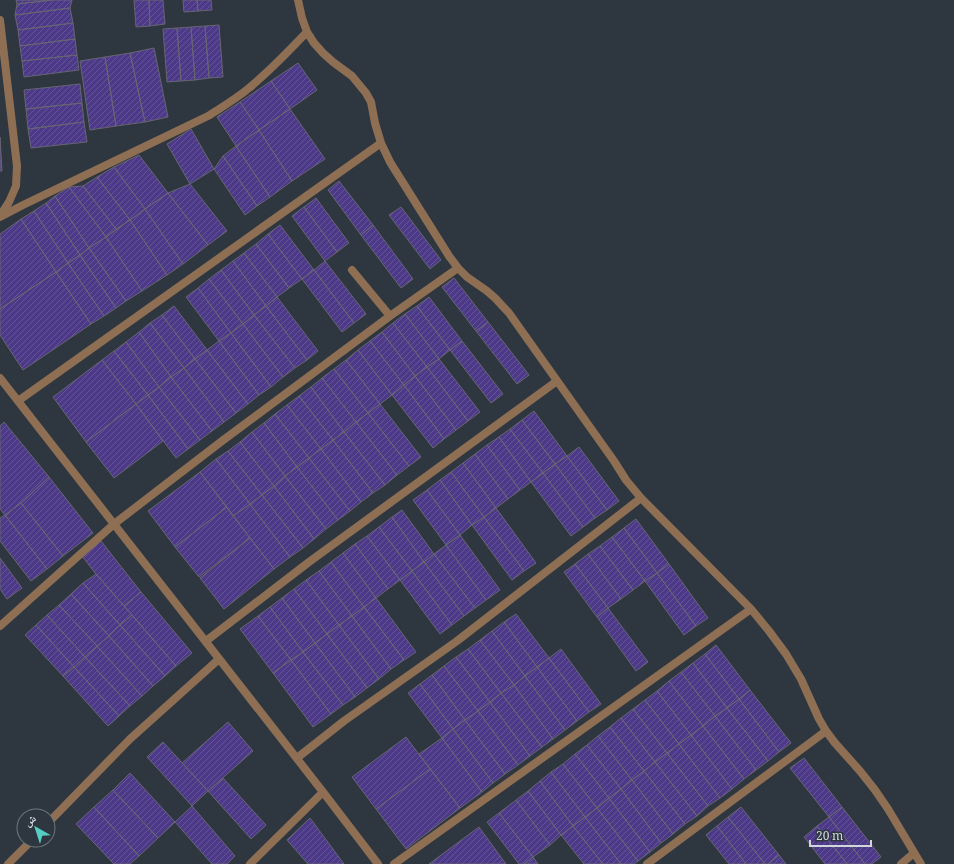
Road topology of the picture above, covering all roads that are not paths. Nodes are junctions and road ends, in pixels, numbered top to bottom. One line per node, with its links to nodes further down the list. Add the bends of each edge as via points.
1 (298, 0): 3 (street)
2 (0, 20): 5 (street, via 17,166 16,186)
3 (307, 32): 4 (street, via 323,53 360,84 371,102); 5 (street, via 258,81 208,116)
4 (381, 143): 6 (street, via 390,162); 11 (street)
5 (0, 216)
6 (458, 268): 8 (street); 10 (street, via 502,305)
7 (352, 270): 8 (street)
8 (390, 316): 13 (street, via 222,440)
9 (0, 378): 11 (street)
10 (557, 381): 12 (street); 16 (street, via 309,562)
11 (18, 401): 13 (street)
12 (641, 498): 14 (street); 19 (street, via 457,641 344,721)
13 (114, 524): 15 (street); 16 (street)
14 (751, 609): 18 (street, via 786,654); 27 (street)
15 (0, 626)
16 (206, 642): 17 (street)
17 (219, 659): 19 (street); 21 (street, via 130,739)
18 (826, 731): 23 (street, via 875,790); 28 (street)
19 (297, 758): 20 (street)
20 (323, 792): 25 (street); 26 (street)
21 (56, 815)
22 (24, 848): 24 (street)
23 (914, 853): 29 (street); 30 (street)
24 (8, 864)
25 (250, 864)
26 (378, 864)
27 (394, 864)
28 (647, 864)
29 (901, 864)
30 (921, 864)

